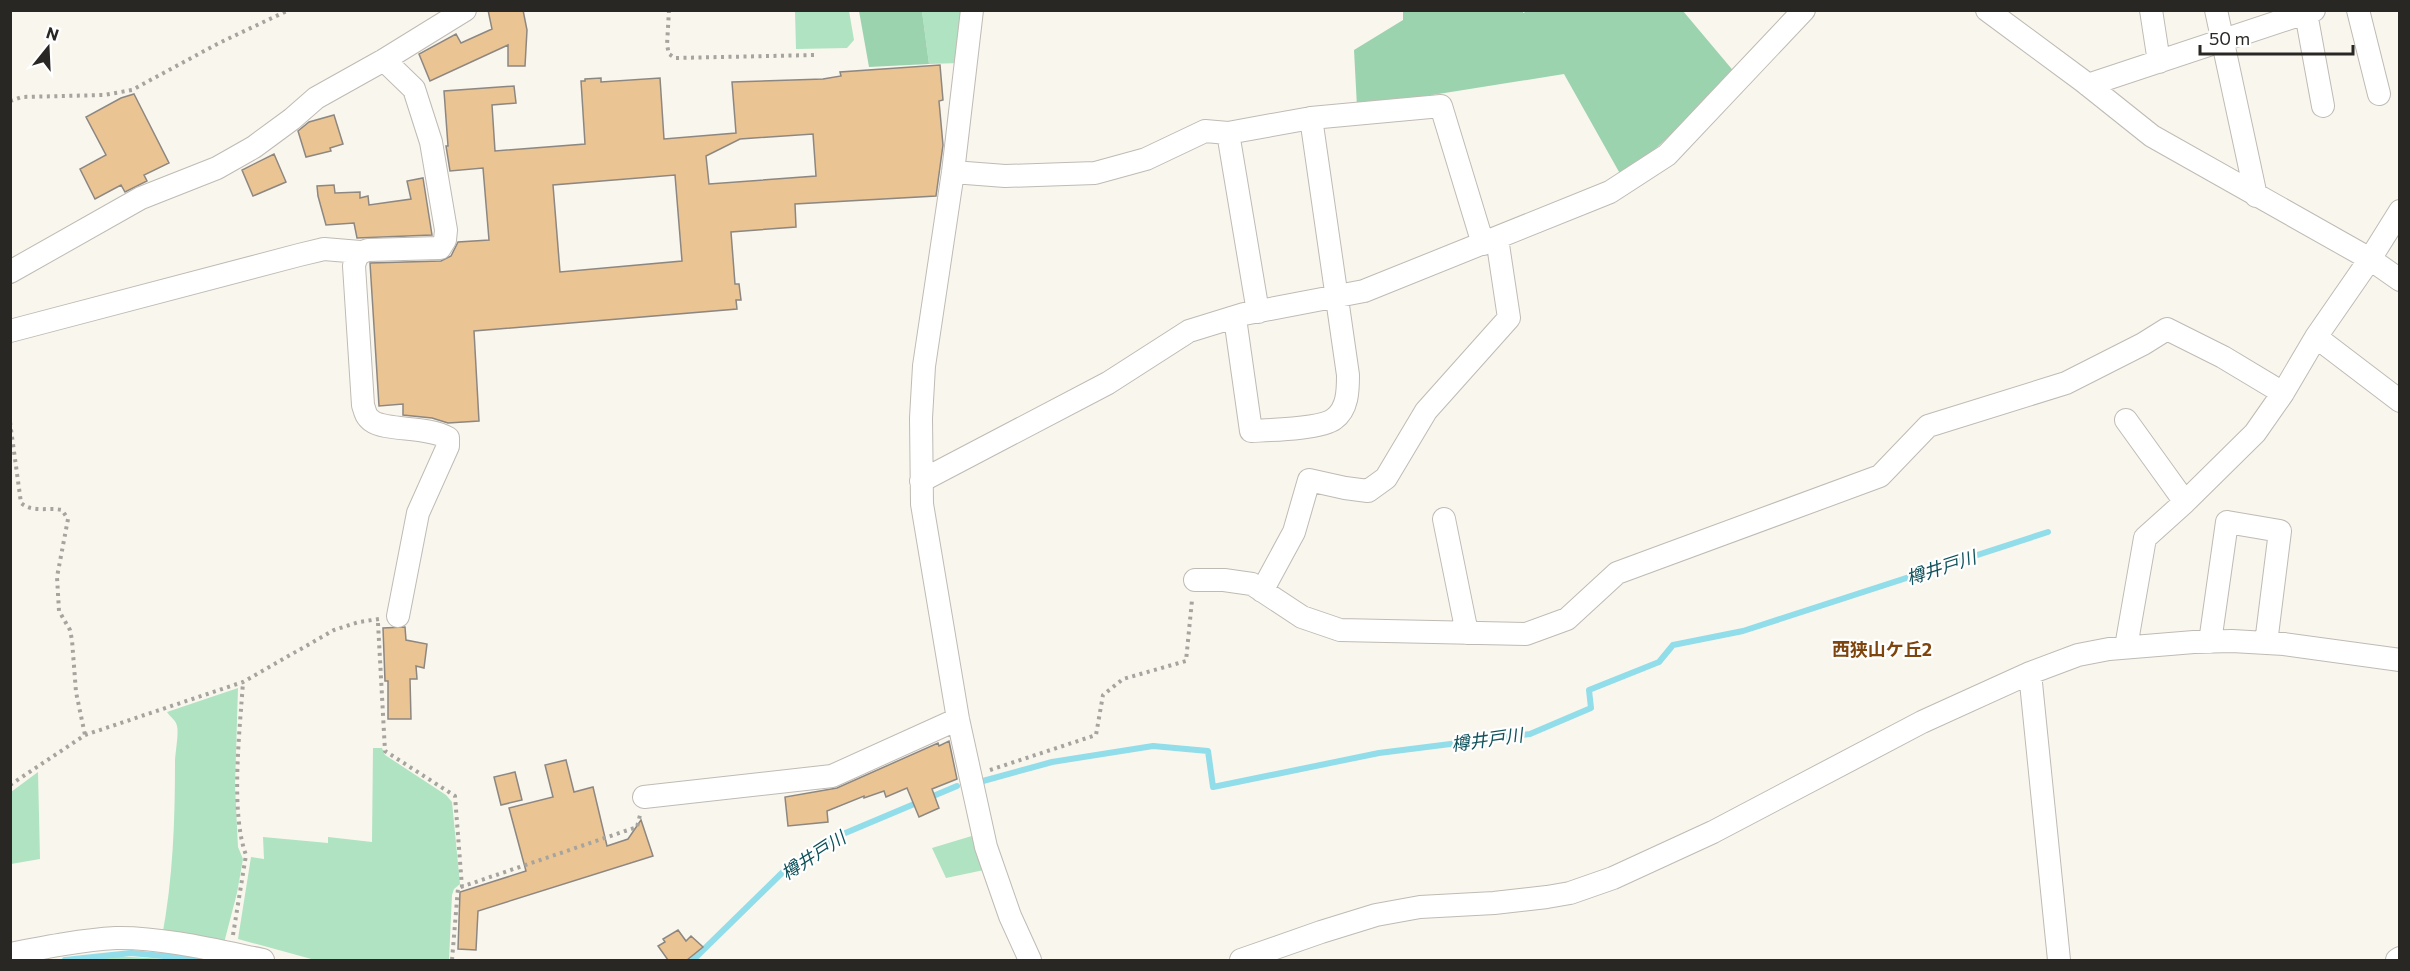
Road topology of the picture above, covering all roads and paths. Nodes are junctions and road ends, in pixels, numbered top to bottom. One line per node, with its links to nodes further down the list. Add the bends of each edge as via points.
1 (289, 10): 17 (path, via 132,90)
2 (465, 10): 13 (street)
3 (669, 10): 12 (path, via 669,54 675,58)
4 (972, 10): 21 (street)
5 (1804, 10): 24 (street, via 1668,155 1610,192)
6 (1987, 10): 15 (street)
7 (2151, 10): 14 (street)
8 (2216, 10): 11 (street)
9 (2358, 10): 16 (street)
10 (2310, 12): 11 (street); 18 (street)
11 (2222, 40): 14 (street); 22 (street)
12 (816, 55)
13 (384, 60): 25 (street, via 414,89 431,142 445,240 440,248 434,249); 27 (street, via 316,98 254,147 218,168 141,198)
14 (2159, 62): 15 (street)
15 (2088, 85): 22 (street, via 2152,136)
16 (2379, 94)
17 (10, 101)
18 (2323, 106)
19 (1311, 118): 20 (street); 24 (street, via 1441,106); 29 (street)
20 (1228, 133): 21 (street, via 1205,130 1146,159 1095,173 1005,176); 30 (street)
21 (953, 172): 38 (street, via 924,366)
22 (2256, 196): 26 (street)
23 (2400, 211): 26 (street)
24 (1490, 241): 29 (street, via 1364,291); 42 (street, via 1509,318 1426,411 1386,478 1368,491 1309,480 1294,532)
25 (360, 252): 32 (street, via 324,249); 43 (street, via 354,267 366,415 375,423 448,438 418,513)
26 (2370, 259): 28 (street); 33 (street)
27 (10, 272)
28 (2400, 280)
29 (1336, 297): 30 (street); 31 (street, via 1348,375 1347,398 1334,419 1317,425 1251,431)
30 (1258, 312): 31 (street)
31 (1235, 318): 38 (street, via 1189,331 1108,383)
32 (10, 331)
33 (2316, 337): 34 (street); 35 (street)
34 (2283, 393): 39 (street, via 2254,433); 44 (street, via 2166,329 2066,382 1928,426 1880,476 1617,573 1566,619 1526,634)
35 (2400, 401)
36 (2126, 420): 39 (street)
37 (10, 422): 52 (path, via 21,503 34,510 62,510 68,519 57,577 59,611 70,630)
38 (921, 481): 51 (street, via 932,573)
39 (2185, 502): 47 (street, via 2145,538)
40 (1443, 519): 44 (street)
41 (1195, 580): 42 (street, via 1252,584); 53 (path, via 1186,661 1123,678 1103,695 1096,735)
42 (1262, 591): 44 (street, via 1302,618 1340,630)
43 (388, 618): 50 (path, via 334,630); 56 (path, via 385,751 455,796)
44 (1467, 633)
45 (2210, 642): 46 (street); 46 (street, via 2227,522 2280,531); 47 (street)
46 (2266, 643): 48 (street)
47 (2126, 647): 49 (street, via 2078,655)
48 (2400, 660)
49 (2030, 673): 62 (street, via 1922,722 1713,832 1613,878 1538,898 1420,907 1376,915); 63 (street)
50 (243, 682): 52 (path); 58 (path, via 237,778 241,843 246,858)
51 (958, 719): 53 (street); 55 (street, via 832,776)
52 (85, 735): 54 (path)
53 (970, 776): 61 (street, via 986,847)
54 (10, 785)
55 (644, 797): 56 (path, via 637,827)
56 (462, 887): 60 (path, via 458,888)
57 (10, 954): 58 (street, via 118,938)
58 (230, 954): 59 (street)
59 (263, 960)
60 (452, 960)
61 (1030, 960)
62 (1241, 960)
63 (2060, 960)

